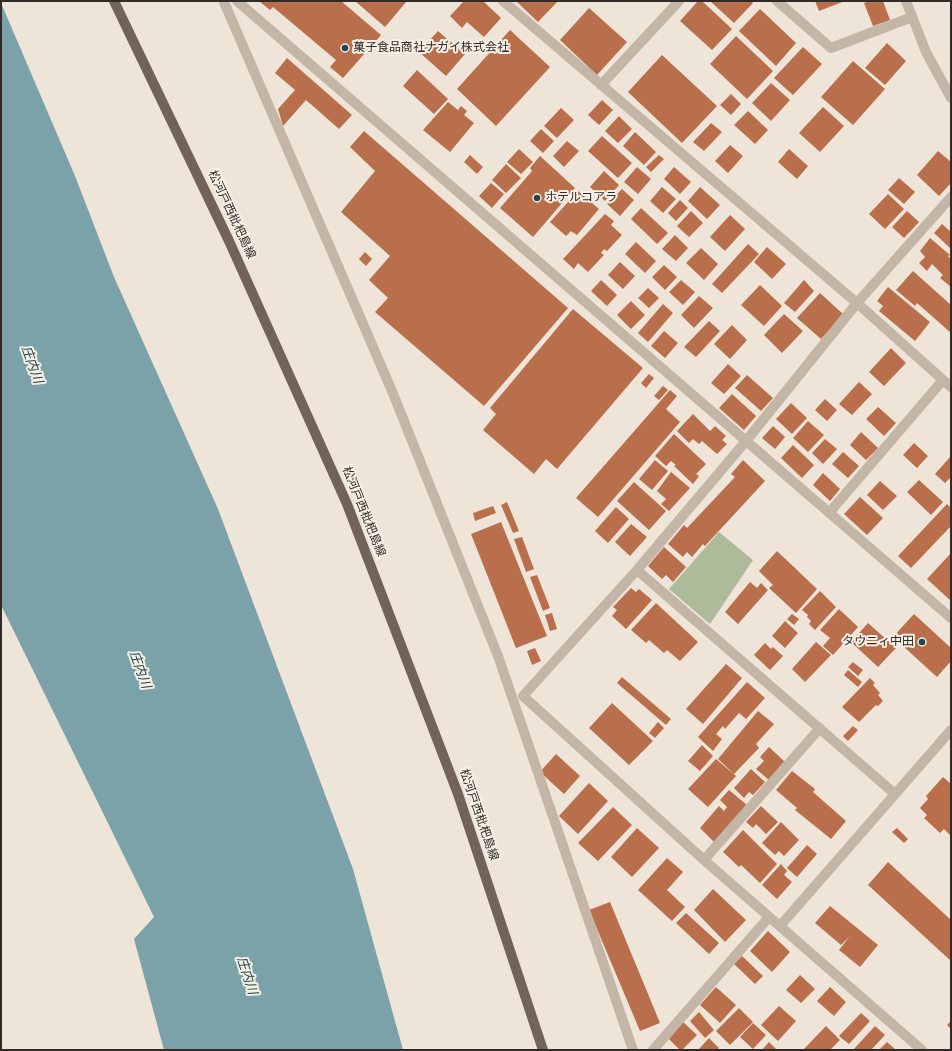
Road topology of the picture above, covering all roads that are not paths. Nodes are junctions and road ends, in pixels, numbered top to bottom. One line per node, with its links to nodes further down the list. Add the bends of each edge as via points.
1 (114, 1): 27 (main road, 松河戸西枇杷島線, via 229,241 347,504 458,794)
2 (226, 1): 20 (street, via 392,391 498,656)
3 (237, 1): 15 (street)
4 (503, 1): 9 (street)
5 (679, 1): 9 (street)
6 (776, 1): 8 (street, via 831,48)
7 (906, 1): 8 (street)
8 (912, 17): 10 (street, via 926,52)
9 (601, 86): 12 (street)
10 (951, 98)
11 (951, 197): 12 (street)
12 (857, 303): 13 (street); 15 (street)
13 (943, 380): 14 (street); 16 (street)
14 (951, 387)
15 (746, 441): 16 (street); 17 (street)
16 (829, 513): 18 (street)
17 (636, 570): 19 (street); 21 (street)
18 (951, 618)
19 (523, 696): 20 (street); 24 (street)
20 (515, 705): 28 (street)
21 (820, 728): 23 (street); 24 (street)
22 (951, 730): 23 (street)
23 (896, 794): 26 (street)
24 (704, 860): 25 (street)
25 (769, 917): 26 (street); 29 (street)
26 (780, 926): 30 (street)
27 (543, 1050)
28 (633, 1050)
29 (654, 1050)
30 (922, 1050)

